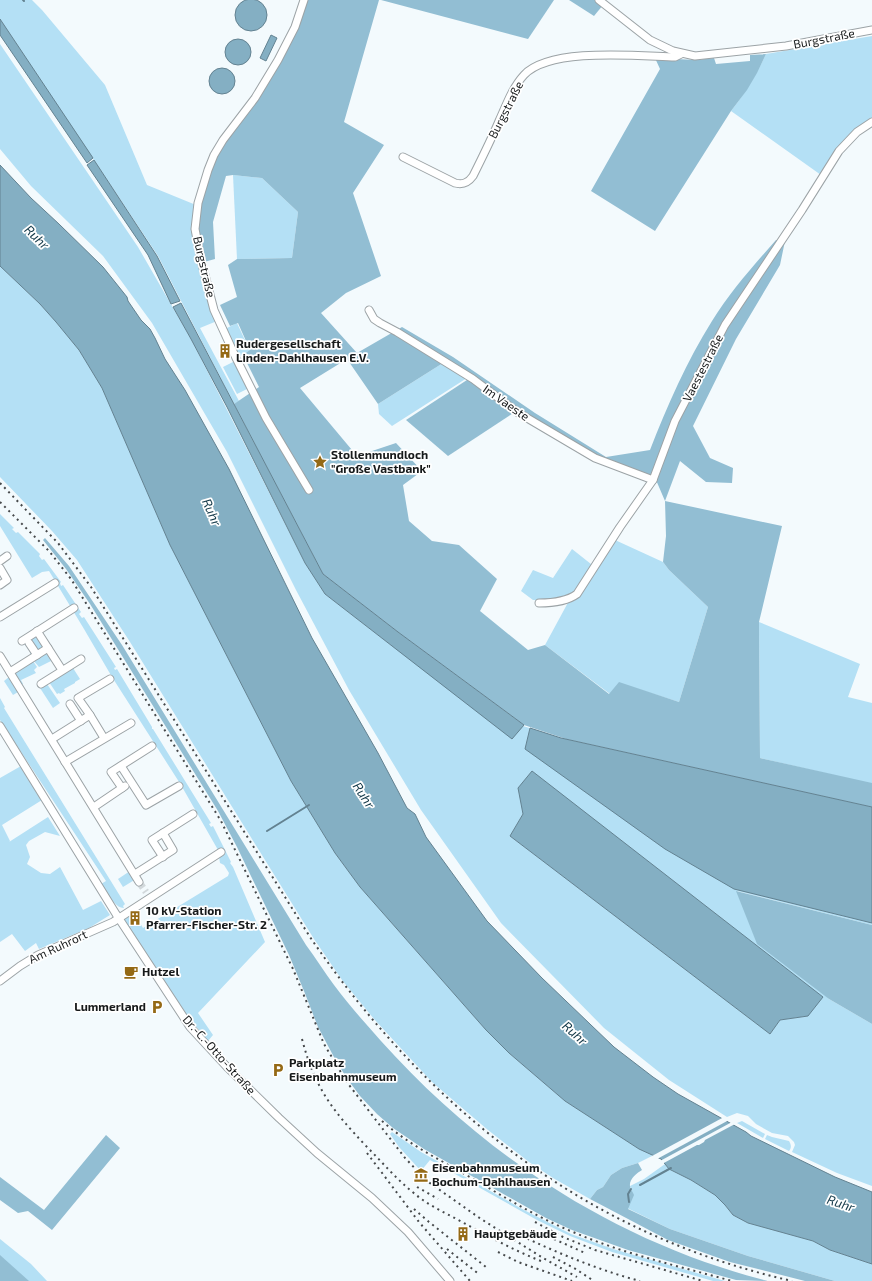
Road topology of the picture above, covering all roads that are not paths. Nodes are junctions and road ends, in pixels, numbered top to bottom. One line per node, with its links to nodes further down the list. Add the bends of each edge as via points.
1 (304, 0): 9 (street, Burgstraße, via 295,27 278,60 255,98 214,155 198,203 195,229 214,310 266,418)
2 (599, 0): 4 (street, Burgstraße, via 650,40)
3 (872, 30): 4 (street, Burgstraße, via 752,51 702,56)
4 (681, 54): 6 (street, Burgstraße, via 675,57 612,54 581,56 543,64 529,70 518,82 473,176 466,183 454,183)
5 (872, 122): 8 (street, Vaestestraße, via 857,132 839,151 725,325 675,421)
6 (403, 157)
7 (369, 310): 8 (street, Im Vaeste, via 374,319 473,379 517,412 550,432 595,458)
8 (653, 480): 15 (street, Vaestestraße, via 577,594 572,598 552,603)
9 (309, 490)
10 (8, 556): 11 (street)
11 (0, 561)
12 (0, 568): 14 (street, via 7,580)
13 (55, 582): 17 (street)
14 (0, 585)
15 (539, 603)
16 (74, 608): 18 (street)
17 (0, 617)
18 (37, 632): 19 (street); 20 (street, via 26,642)
19 (48, 648): 20 (street); 23 (street)
20 (37, 655): 24 (street)
21 (0, 656): 24 (street)
22 (81, 659): 23 (street)
23 (62, 670): 26 (street)
24 (10, 672): 33 (street)
25 (110, 679): 27 (street)
26 (41, 684)
27 (78, 698): 28 (street); 29 (street, via 67,706)
28 (90, 715): 29 (street); 32 (street)
29 (81, 721): 33 (street)
30 (131, 723): 32 (street)
31 (0, 726): 47 (street, Dr.-C.-Otto-Straße)
32 (104, 738): 35 (street)
33 (52, 739): 35 (street)
34 (152, 746): 36 (street)
35 (65, 762): 40 (street)
36 (121, 766): 37 (street); 39 (street, via 112,772)
37 (131, 783): 38 (street, via 146,805); 39 (street)
38 (178, 786)
39 (122, 788): 40 (street)
40 (94, 807): 45 (street)
41 (193, 814): 42 (street)
42 (163, 833): 44 (street, via 173,850); 44 (street, via 152,840)
43 (221, 852): 47 (street, Am Ruhrort, via 147,895)
44 (163, 857): 45 (street)
45 (135, 874): 46 (street)
46 (140, 882)
47 (118, 918): 48 (street, Am Ruhrort, via 38,955); 49 (street, Dr.-C.-Otto-Straße, via 190,1027 284,1123 408,1232)
48 (0, 981)
49 (450, 1281)

